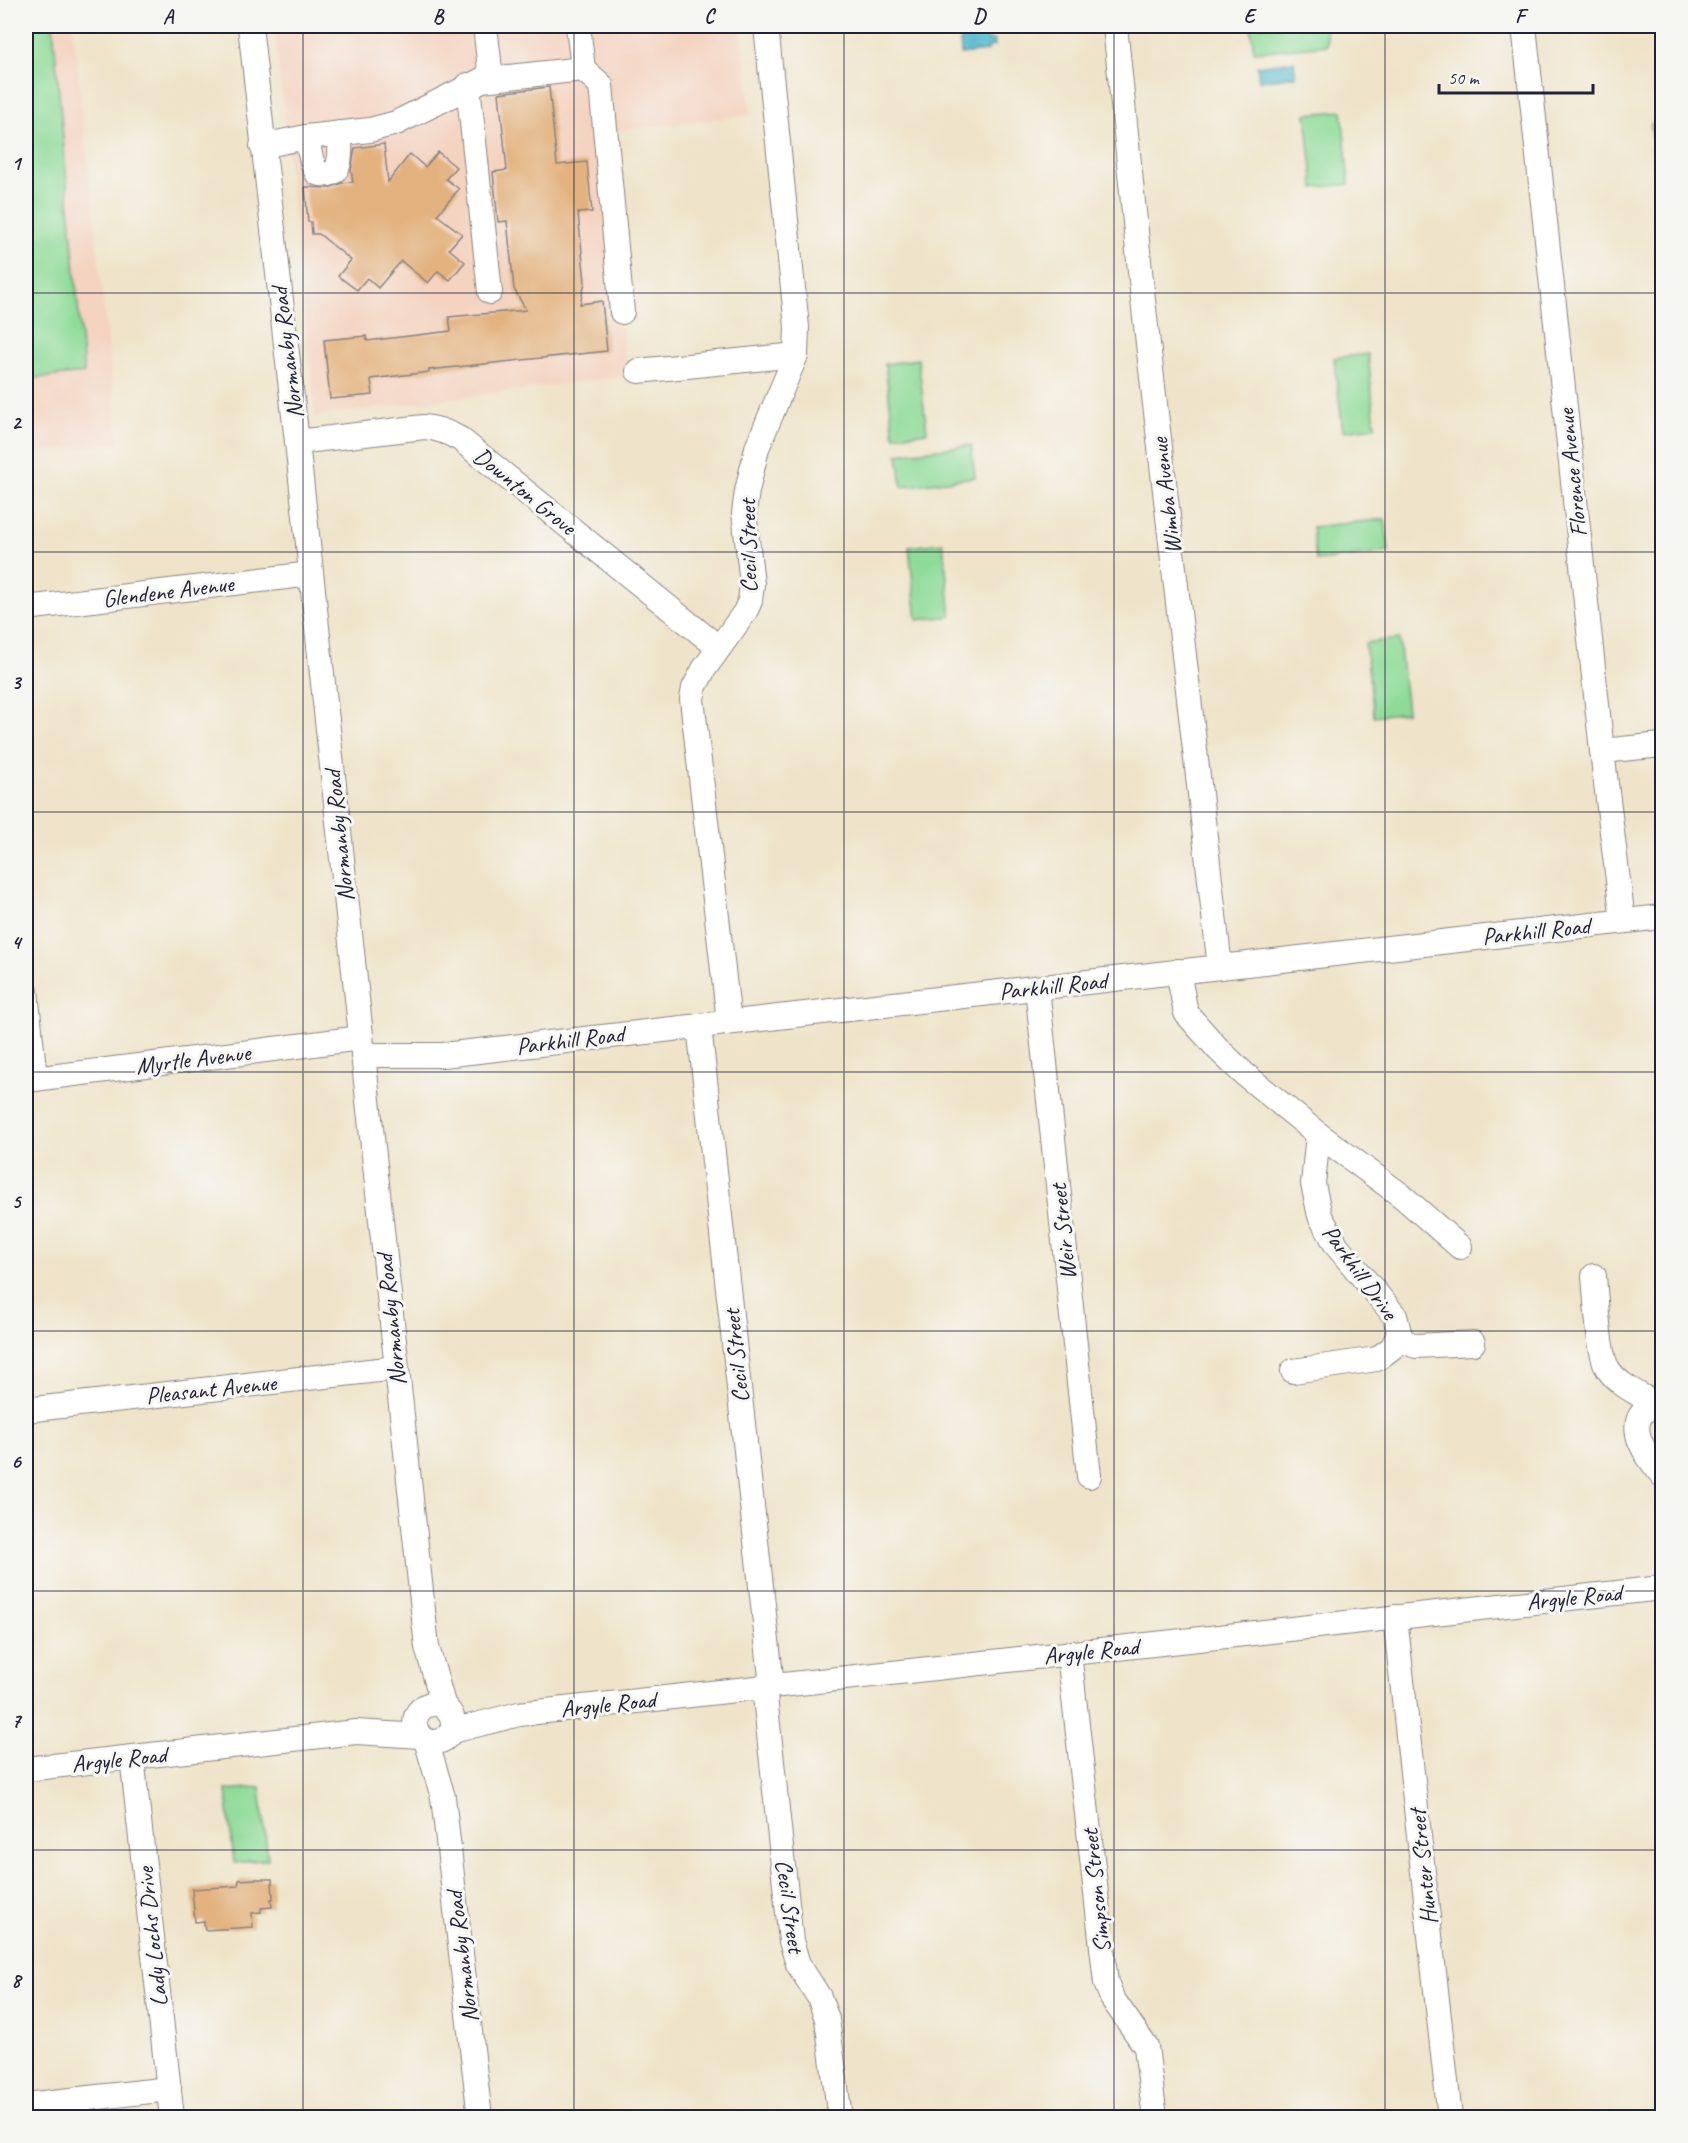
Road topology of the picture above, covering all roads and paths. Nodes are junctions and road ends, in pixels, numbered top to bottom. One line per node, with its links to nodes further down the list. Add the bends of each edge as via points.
1 (250, 26): 12 (street, Normanby Road)
2 (485, 26): 8 (street)
3 (578, 26): 7 (street)
4 (766, 26): 15 (street, Cecil Street)
5 (1115, 26): 25 (street, Wimba Avenue)
6 (1524, 26): 22 (street, Florence Avenue)
7 (582, 69): 8 (street); 14 (street, via 601,85)
8 (491, 78): 9 (street)
9 (468, 85): 10 (street, via 396,123); 13 (street)
10 (340, 133): 11 (street); 11 (street, via 339,165 335,171 322,175 314,168)
11 (306, 137): 12 (street)
12 (262, 147): 17 (street, Normanby Road)
13 (490, 292)
14 (622, 312)
15 (796, 355): 16 (street); 20 (street, Cecil Street, via 757,448 747,491 744,513 752,584 750,601)
16 (638, 370)
17 (297, 442): 18 (street, Normanby Road); 20 (street, Downton Grove, via 424,427 450,433)
18 (311, 574): 19 (street, Glendene Avenue); 31 (street, Normanby Road)
19 (26, 608)
20 (719, 648): 29 (street, Cecil Street, via 694,688 692,713)
21 (1662, 744): 22 (street)
22 (1602, 751): 24 (street, Florence Avenue)
23 (1662, 917): 24 (street, Parkhill Road)
24 (1623, 921): 25 (street, Parkhill Road)
25 (1220, 967): 26 (street, Parkhill Road)
26 (1187, 970): 27 (street, Parkhill Road); 33 (street, via 1186,1013 1192,1021 1243,1073)
27 (1037, 988): 29 (street, Parkhill Road); 43 (street, Weir Street)
28 (26, 991): 32 (street)
29 (729, 1022): 30 (street, Parkhill Road)
30 (699, 1026): 31 (street, Parkhill Road, via 443,1055); 47 (street, Cecil Street)
31 (363, 1056): 32 (street, Myrtle Avenue); 38 (street, Normanby Road)
32 (30, 1080)
33 (1318, 1134): 34 (street, via 1402,1196); 36 (street, Parkhill Drive, via 1313,1184 1320,1216 1336,1246 1395,1316)
34 (1460, 1247)
35 (1594, 1276): 40 (street, via 1608,1369 1625,1385)
36 (1398, 1339): 37 (street, Parkhill Drive, via 1423,1346); 39 (street, Parkhill Drive, via 1377,1359)
37 (1473, 1343)
38 (396, 1368): 41 (street, Pleasant Avenue); 48 (street, Normanby Road)
39 (1293, 1371)
40 (1658, 1402): 42 (street, via 1643,1412 1637,1435 1645,1455)
41 (26, 1410)
42 (1662, 1475)
43 (1089, 1476)
44 (1662, 1588): 45 (street, Argyle Road)
45 (1395, 1617): 46 (street, Argyle Road); 57 (street, Hunter Street)
46 (1069, 1653): 47 (street, Argyle Road); 56 (street, Simpson Street, via 1106,1983 1146,2048)
47 (768, 1687): 48 (street, Argyle Road); 55 (street, Cecil Street, via 791,1941 798,1964 819,1997 827,2019)
48 (435, 1723): 49 (street, Argyle Road); 54 (street, Normanby Road)
49 (132, 1757): 50 (street, Argyle Road); 51 (street, Lady Lochs Drive)
50 (26, 1769)
51 (169, 2089): 52 (street); 53 (street, Lady Lochs Drive)
52 (26, 2105)
53 (172, 2118)
54 (480, 2118)
55 (840, 2118)
56 (1155, 2118)
57 (1450, 2118)

